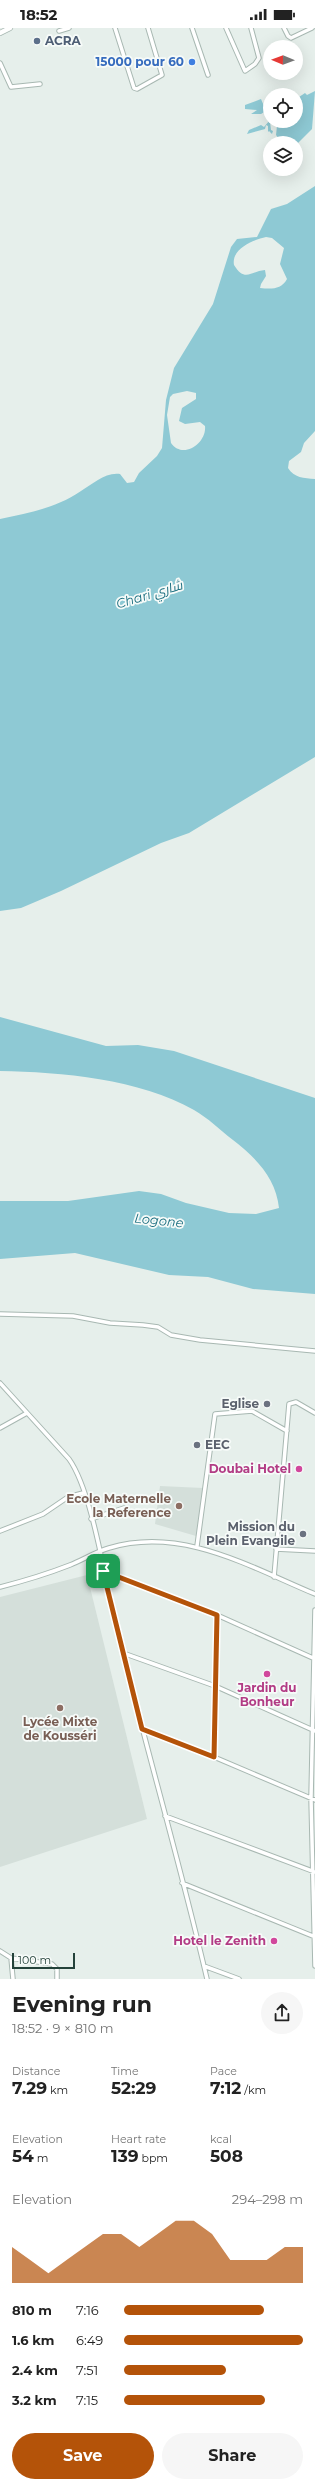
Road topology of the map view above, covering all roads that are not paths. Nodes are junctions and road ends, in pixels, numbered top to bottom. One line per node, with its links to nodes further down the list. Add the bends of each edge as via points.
1 (10, 28): 11 (street)
2 (69, 28): 10 (street)
3 (115, 28): 4 (street, via 130,79 137,89 162,75)
4 (148, 28)
5 (192, 28): 13 (street)
6 (226, 28): 7 (street, via 245,71 259,58)
7 (252, 28)
8 (284, 28): 9 (street, via 288,36 294,38)
9 (312, 28)
10 (59, 31)
11 (0, 33)
12 (0, 63): 14 (street, via 11,87)
13 (208, 75)
14 (40, 84)
15 (0, 1314): 16 (street, via 73,1316 110,1323 143,1324 158,1327 171,1335 200,1340)
16 (315, 1351)
17 (0, 1384): 18 (street)
18 (27, 1413): 20 (street); 22 (street, via 73,1465)
19 (315, 1414): 21 (street, via 296,1402 290,1402)
20 (0, 1428)
21 (287, 1431): 26 (street, via 252,1411 215,1414); 27 (street)
22 (83, 1493): 24 (street); 25 (street, via 68,1497 43,1514)
23 (124, 1508): 24 (street)
24 (91, 1519): 29 (street)
25 (0, 1531)
26 (197, 1546): 29 (street, via 171,1541 145,1541); 31 (street)
27 (276, 1549): 28 (street); 31 (street)
28 (315, 1551)
29 (98, 1552): 30 (street); 32 (street, via 44,1575)
30 (103, 1571): 35 (street); 36 (street)
31 (274, 1577): 33 (street)
32 (0, 1587)
33 (315, 1594)
34 (315, 1610): 37 (street)
35 (217, 1615): 37 (street); 38 (street)
36 (123, 1653): 38 (street); 39 (street)
37 (314, 1658): 40 (street)
38 (215, 1686): 40 (street); 41 (street)
39 (142, 1729): 41 (street); 43 (street)
40 (314, 1730): 42 (street)
41 (214, 1757): 42 (street)
42 (313, 1799): 44 (street)
43 (165, 1816): 44 (street); 45 (street)
44 (315, 1872): 46 (street)
45 (182, 1883): 46 (street); 49 (street)
46 (315, 1937): 50 (street)
47 (0, 1951): 48 (street)
48 (11, 1958): 51 (street); 52 (street, via 52,1964 57,1969)
49 (204, 1966): 53 (street); 54 (street)
50 (315, 1966)
51 (13, 1979)
52 (57, 1979)
53 (207, 1979)
54 (239, 1979)

